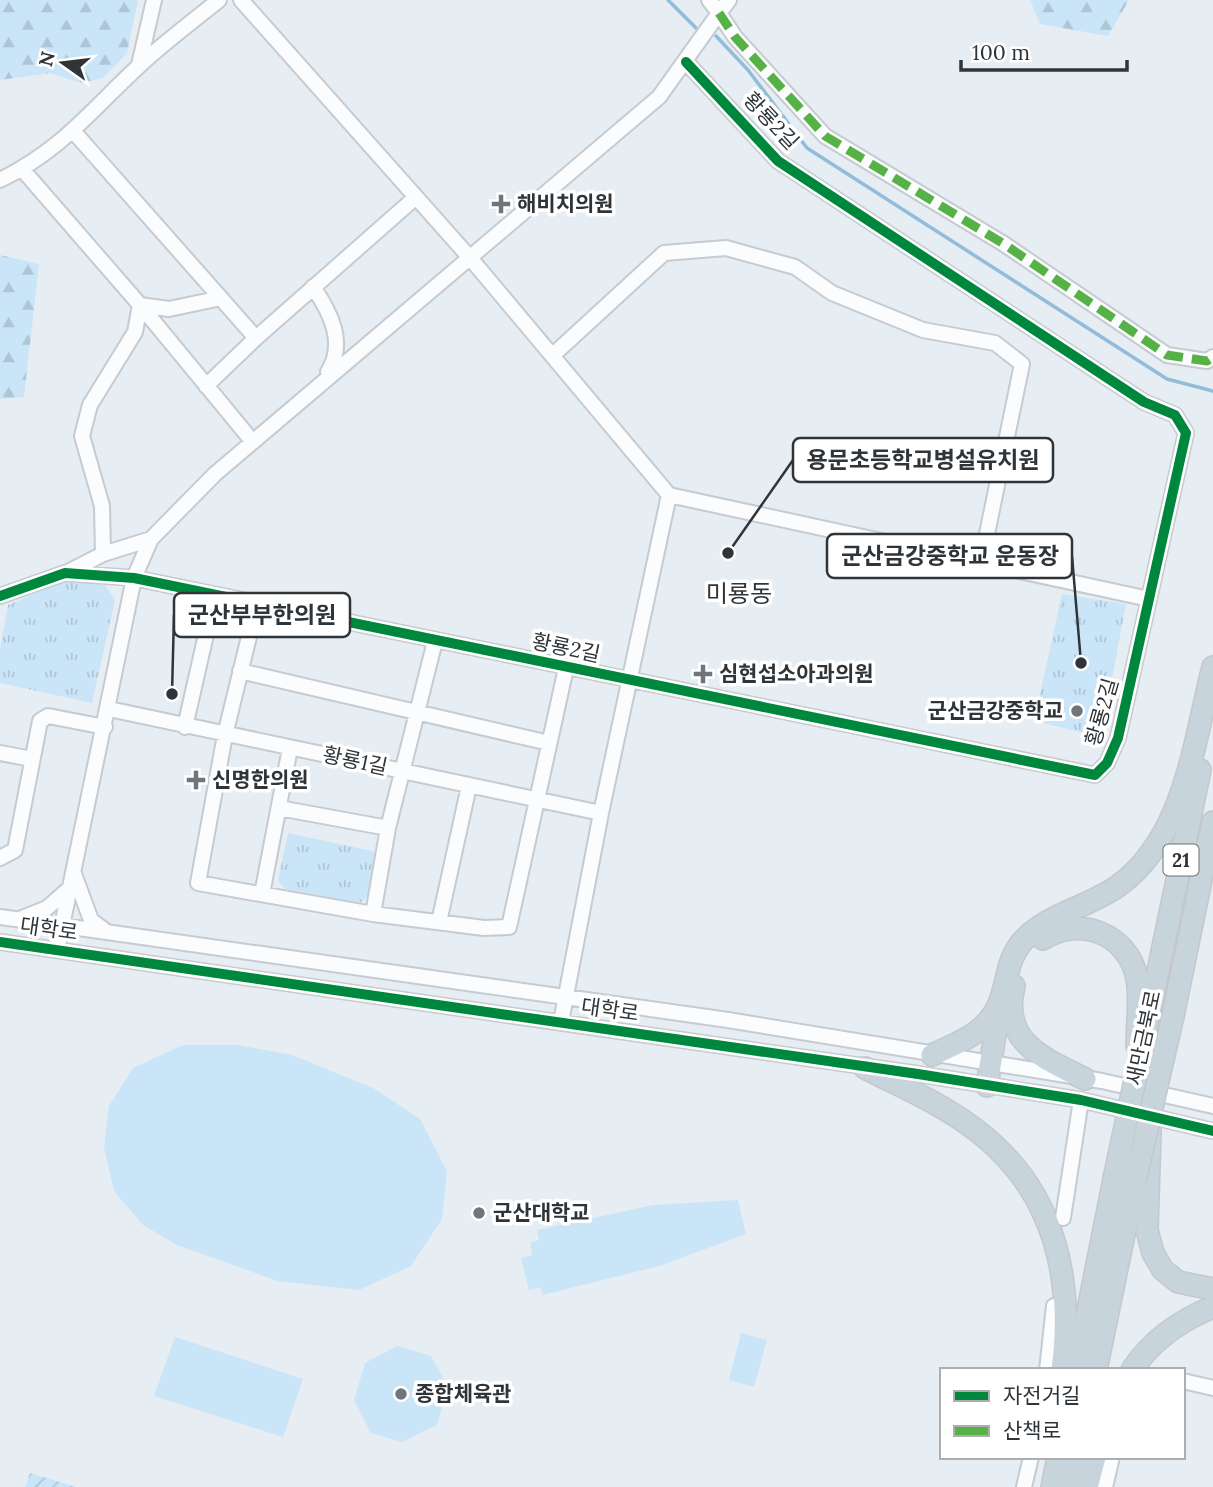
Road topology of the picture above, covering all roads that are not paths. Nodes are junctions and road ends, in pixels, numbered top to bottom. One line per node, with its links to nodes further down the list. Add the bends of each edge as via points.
1 (154, 0): 8 (street)
2 (219, 0): 8 (street)
3 (241, 0): 12 (street)
4 (709, 0): 6 (street)
5 (729, 0): 6 (street)
6 (719, 13): 7 (street); 19 (street, via 735,37 825,136 1004,244 1167,355 1208,360)
7 (686, 62): 13 (street, via 659,97); 31 (street, 황룡2길, via 778,161 1144,402 1175,415 1186,433)
8 (139, 65): 9 (street)
9 (74, 132): 10 (street); 15 (street)
10 (22, 169): 11 (street); 16 (street)
11 (0, 180)
12 (416, 197): 13 (street); 14 (street)
13 (471, 259): 18 (street); 20 (street)
14 (313, 287): 17 (street); 20 (street, via 335,328 336,359)
15 (221, 298): 16 (street, via 169,309); 17 (street)
16 (140, 305): 21 (street); 25 (street, via 135,332 90,405 82,436 103,506)
17 (256, 338): 21 (street)
18 (553, 355): 23 (street); 26 (street, via 664,253 702,248 726,248 796,267 832,293 923,330 995,343 1022,364)
19 (1213, 356)
20 (321, 383): 22 (street)
21 (206, 386): 22 (street)
22 (253, 442): 24 (street)
23 (669, 495): 26 (street); 37 (street)
24 (150, 539): 25 (street); 28 (street)
25 (103, 554): 27 (street)
26 (981, 563): 31 (street)
27 (65, 573): 28 (street, 황룡2길); 30 (street)
28 (134, 578): 29 (street, 황룡2길); 39 (street)
29 (215, 595): 32 (street, 황룡2길); 42 (street)
30 (0, 596)
31 (1149, 599): 37 (street, 황룡2길, via 1118,738 1107,763 1094,775)
32 (257, 604): 33 (street, 황룡2길); 36 (street)
33 (435, 641): 35 (street, 황룡2길); 40 (street)
34 (1213, 667): 66 (highway, via 1168,826 1148,857 1121,884 1094,903 1041,926 1023,941 1006,970)
35 (566, 668): 37 (street, 황룡2길); 44 (street)
36 (240, 671): 40 (street); 43 (street)
37 (629, 681): 52 (street)
38 (1213, 706): 67 (highway, 새만금북로 / 21)
39 (109, 709): 41 (street); 42 (street, 황룡1길)
40 (415, 713): 44 (street); 48 (street)
41 (105, 727): 47 (street, via 48,716 40,720); 56 (street)
42 (186, 727): 43 (street, 황룡1길)
43 (225, 735): 45 (street, 황룡1길); 57 (street, via 198,883)
44 (549, 744): 50 (street)
45 (290, 748): 48 (street, 황룡1길); 51 (street)
46 (0, 753): 47 (street)
47 (32, 759): 55 (street, via 15,850)
48 (402, 771): 49 (street, 황룡1길); 54 (street)
49 (469, 786): 50 (street, 황룡1길); 60 (street)
50 (535, 798): 52 (street, 황룡1길); 60 (street, via 509,927)
51 (279, 808): 54 (street); 57 (street)
52 (601, 813): 65 (street)
53 (1213, 822): 76 (highway, 새만금북로 / 21, bridge)
54 (388, 828): 58 (street)
55 (0, 858)
56 (72, 881): 59 (street, via 47,908 32,916); 61 (street); 62 (street, via 91,920)
57 (262, 894): 58 (street)
58 (373, 914): 60 (street)
59 (7, 918): 61 (street, 대학로)
60 (439, 922)
61 (62, 926): 62 (street, 대학로); 64 (street)
62 (108, 933): 65 (street, 대학로)
63 (0, 942): 64 (street, 대학로)
64 (57, 950): 68 (street, 대학로)
65 (565, 997): 68 (street); 69 (street, 대학로)
66 (1000, 1000): 69 (highway, via 977,1032); 71 (highway)
67 (1144, 1009): 72 (highway, via 1132,962 1121,945 1107,936 1091,928 1071,928 1054,932 1029,951 1013,990 1009,1010 1013,1023 1031,1050); 76 (highway, 새만금북로 / 21, bridge, via 1136,1075)
68 (561, 1022): 70 (street, 대학로)
69 (932, 1055): 71 (street, 대학로)
70 (865, 1068): 71 (street, 대학로); 79 (highway, via 954,1115 1006,1156 1043,1210 1057,1247)
71 (989, 1075): 72 (street, 대학로); 73 (street, 대학로)
72 (1085, 1079): 74 (street, 대학로)
73 (1081, 1100): 75 (street, 대학로); 77 (street)
74 (1213, 1106)
75 (1213, 1131)
76 (1133, 1183): 78 (highway, via 1153,1253 1163,1270 1178,1282); 83 (highway, 새만금북로 / 21); 84 (highway, 새만금북로 / 21)
77 (1063, 1218)
78 (1213, 1289)
79 (1060, 1297): 81 (street); 82 (highway, via 1066,1328)
80 (1213, 1307): 85 (highway, via 1181,1322)
81 (1047, 1368)
82 (1062, 1368)
83 (1077, 1368)
84 (1096, 1368)
85 (1134, 1368)
86 (1185, 1381): 87 (street)
87 (1213, 1388)
88 (1031, 1459): 94 (street)
89 (1045, 1459): 95 (highway)
90 (1058, 1459): 96 (highway)
91 (1078, 1459): 97 (highway)
92 (1094, 1459): 98 (highway)
93 (1112, 1459): 99 (street)
94 (1024, 1487)
95 (1039, 1487)
96 (1052, 1487)
97 (1072, 1487)
98 (1087, 1487)
99 (1105, 1487)

